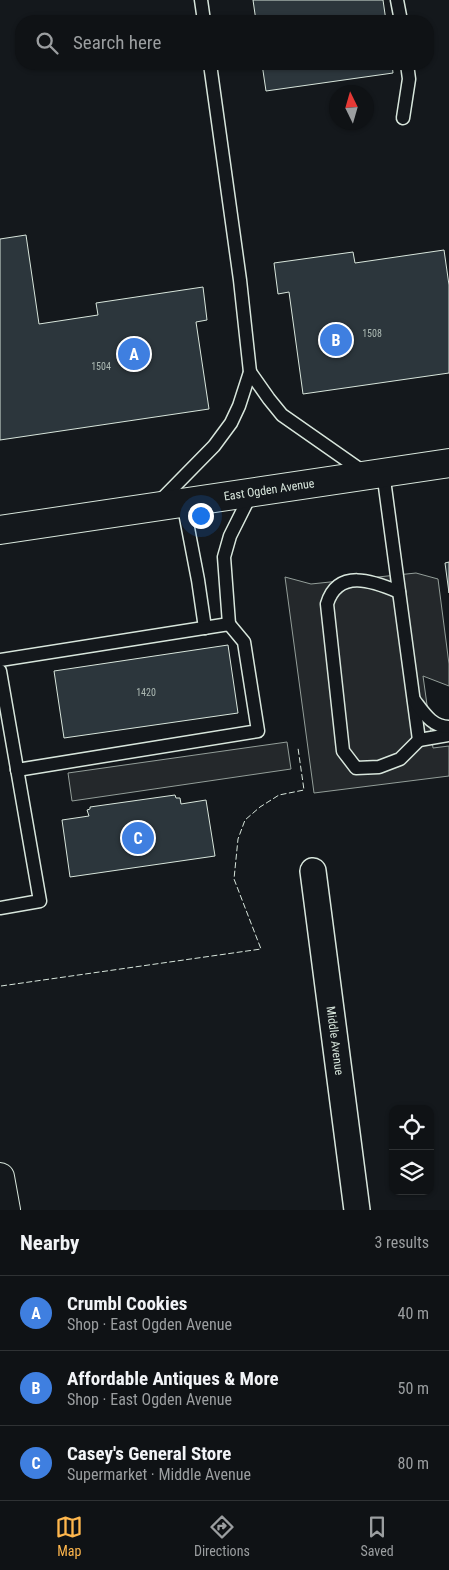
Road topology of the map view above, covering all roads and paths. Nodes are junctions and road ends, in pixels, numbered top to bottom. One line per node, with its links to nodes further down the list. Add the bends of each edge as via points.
1 (201, 0): 3 (lane)
2 (397, 0): 4 (lane)
3 (203, 15)
4 (400, 15)
5 (211, 70): 8 (lane)
6 (408, 70): 7 (lane)
7 (402, 118)
8 (250, 372): 10 (lane, via 282,415); 13 (lane, via 231,423 214,446)
9 (449, 463): 10 (main road, East Ogden Avenue)
10 (376, 474): 11 (main road, East Ogden Avenue); 15 (lane)
11 (252, 492): 12 (main road, East Ogden Avenue); 16 (lane, via 230,536 224,557)
12 (183, 502): 13 (main road, East Ogden Avenue); 17 (lane)
13 (154, 507): 14 (main road, East Ogden Avenue)
14 (0, 530)
15 (399, 592): 21 (lane); 24 (lane, via 376,582 351,580 338,586 326,604 343,751 356,768 379,767 400,759)
16 (229, 624): 17 (lane); 25 (lane, via 244,642 258,731)
17 (206, 628): 18 (lane)
18 (0, 660)
19 (0, 671): 20 (lane)
20 (2, 700): 25 (lane)
21 (414, 700): 22 (lane, via 430,721); 24 (lane)
22 (449, 727)
23 (449, 735): 24 (lane)
24 (419, 740)
25 (17, 770): 27 (lane, via 40,901)
26 (313, 871): 30 (street, Middle Avenue)
27 (0, 908)
28 (0, 1176): 29 (main road)
29 (6, 1210)
30 (356, 1210)

